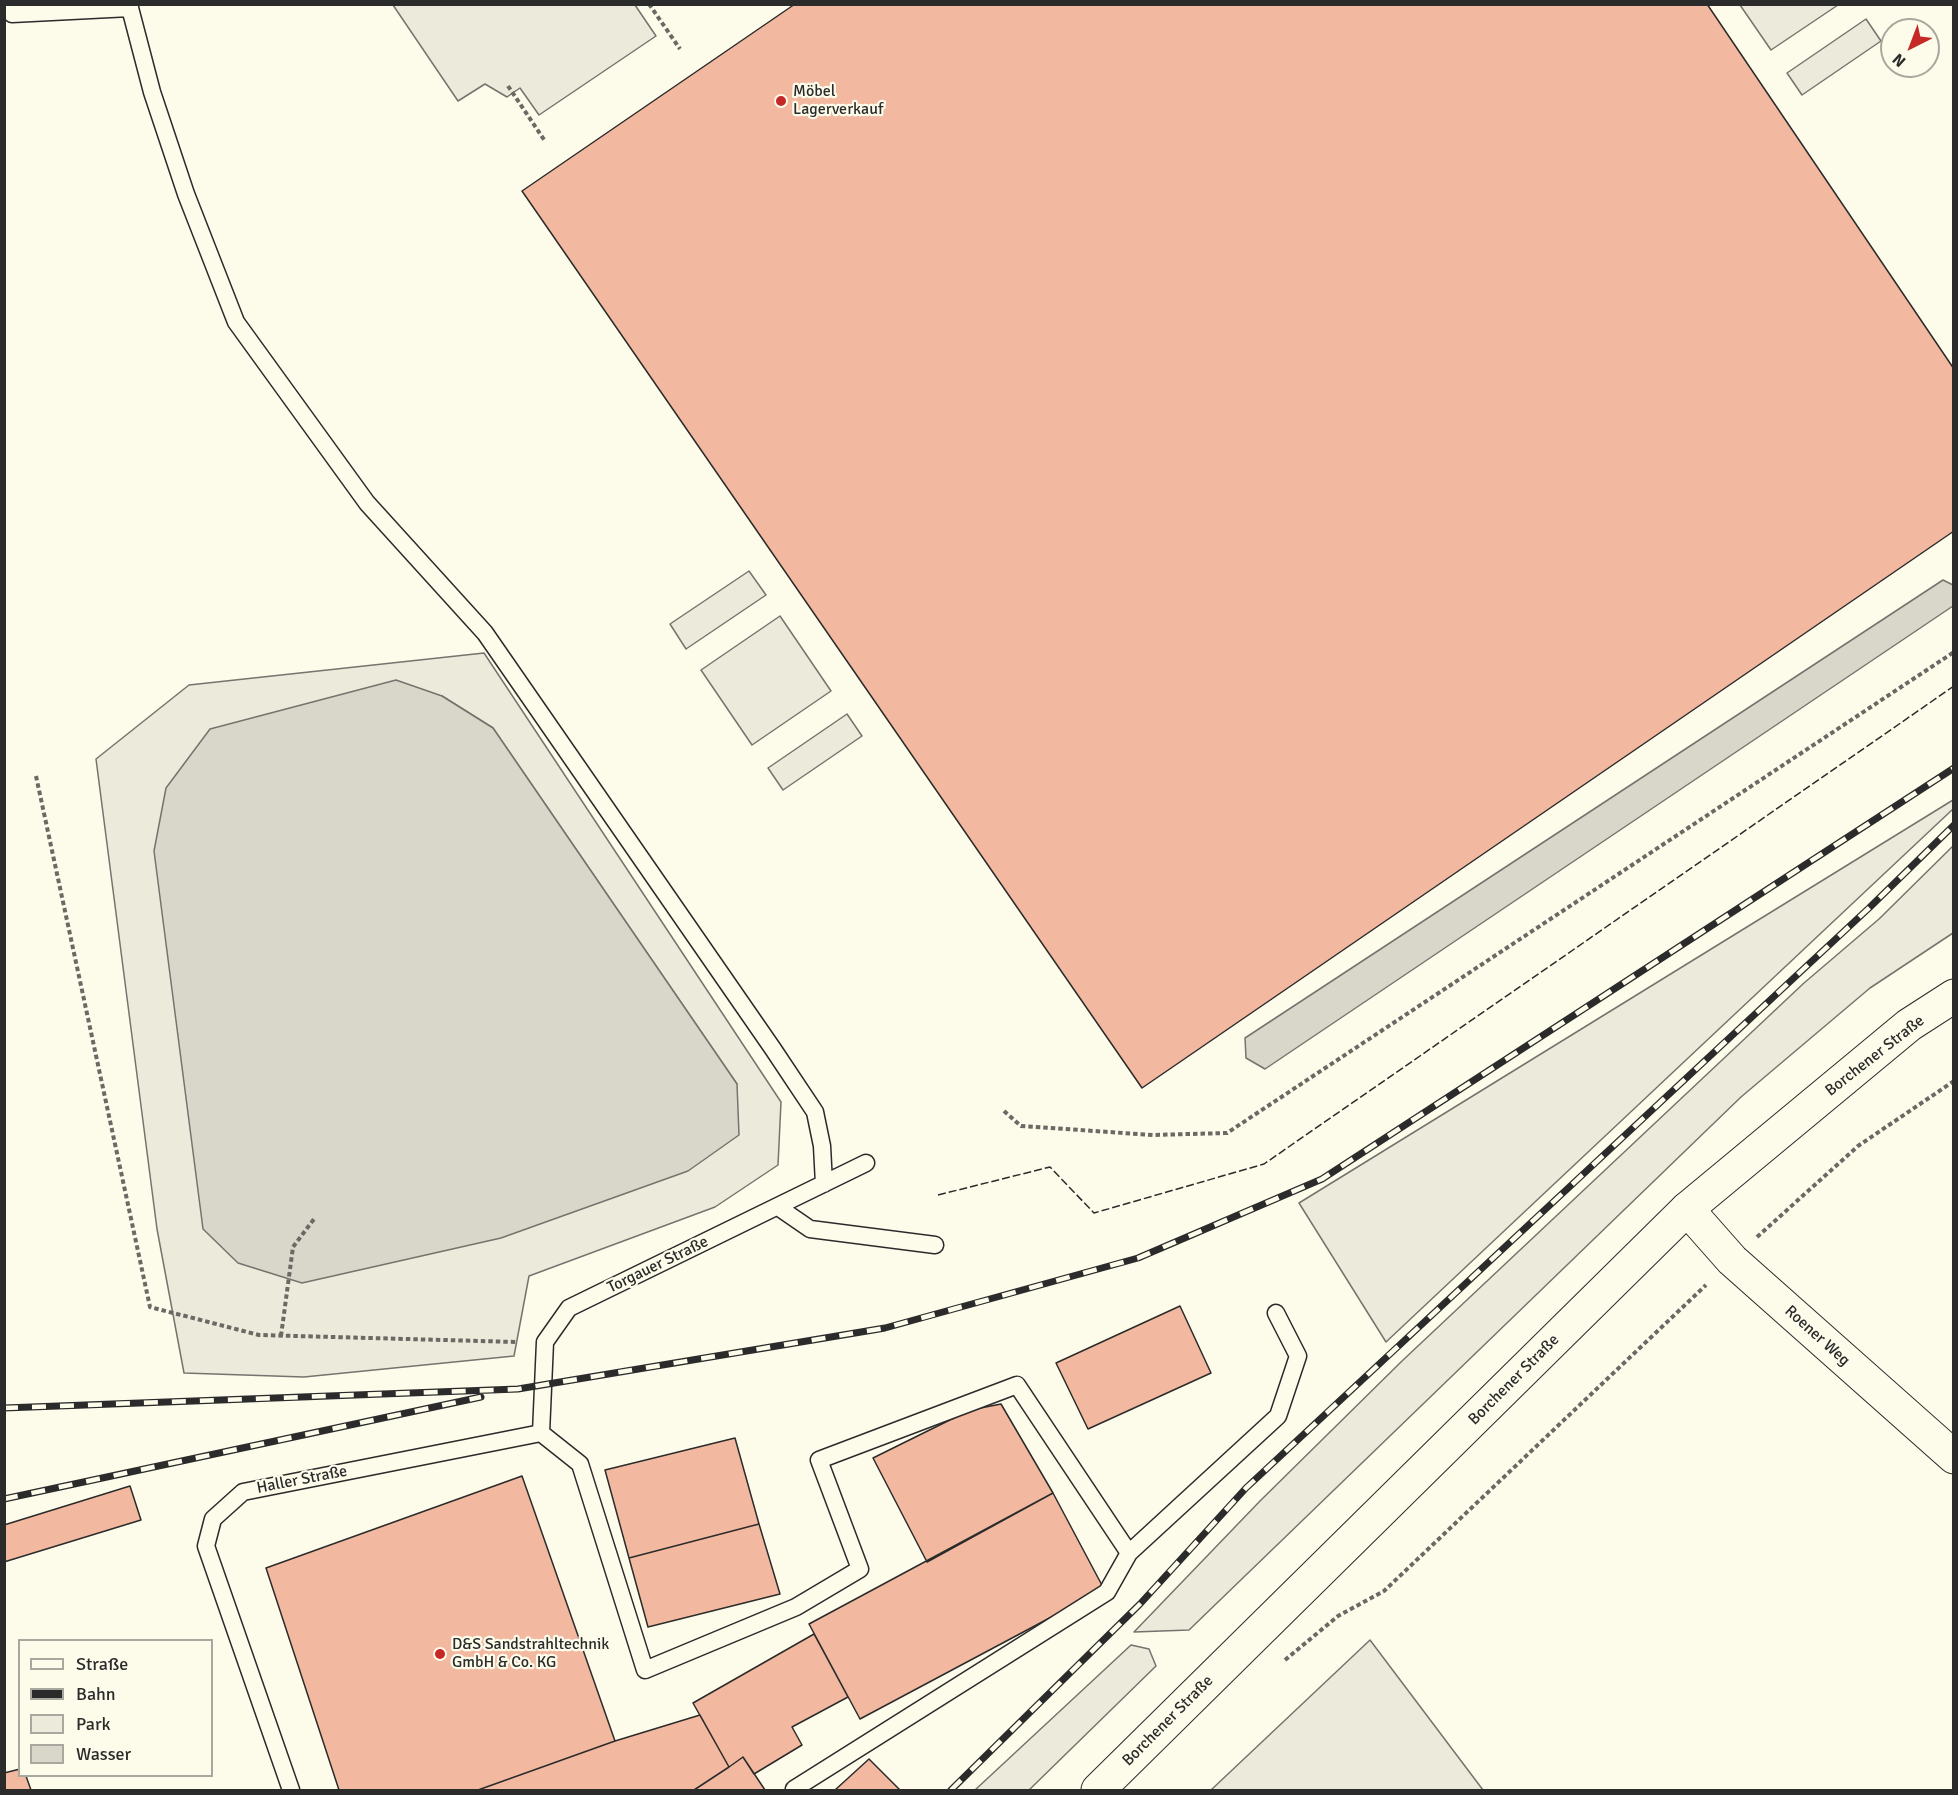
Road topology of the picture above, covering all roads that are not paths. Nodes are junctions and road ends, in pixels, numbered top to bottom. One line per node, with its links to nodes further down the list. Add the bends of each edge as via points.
1 (11, 4): 2 (lane, via 12,14)
2 (130, 6): 5 (lane, via 152,92 186,194 236,322 367,503 485,633 773,1049 815,1113)
3 (1953, 996): 7 (main road, Borchener Straße, via 1909,1025)
4 (866, 1163): 5 (lane, Torgauer Straße)
5 (824, 1184): 6 (lane, Torgauer Straße)
6 (778, 1207): 8 (lane, via 810,1229); 10 (lane, Torgauer Straße, via 569,1308 545,1342)
7 (1687, 1209): 11 (main road, Roener Weg, via 1732,1260); 15 (main road, Borchener Straße)
8 (935, 1245)
9 (1276, 1313): 12 (lane, via 1298,1356 1278,1416)
10 (541, 1432): 12 (lane, via 580,1464 645,1670 796,1607 860,1569 819,1460 1017,1385); 14 (lane, Haller Straße, via 243,1492 213,1519 206,1546)
11 (1953, 1457)
12 (1129, 1553): 13 (lane, via 1107,1592)
13 (794, 1789)
14 (291, 1791)
15 (1098, 1791)

